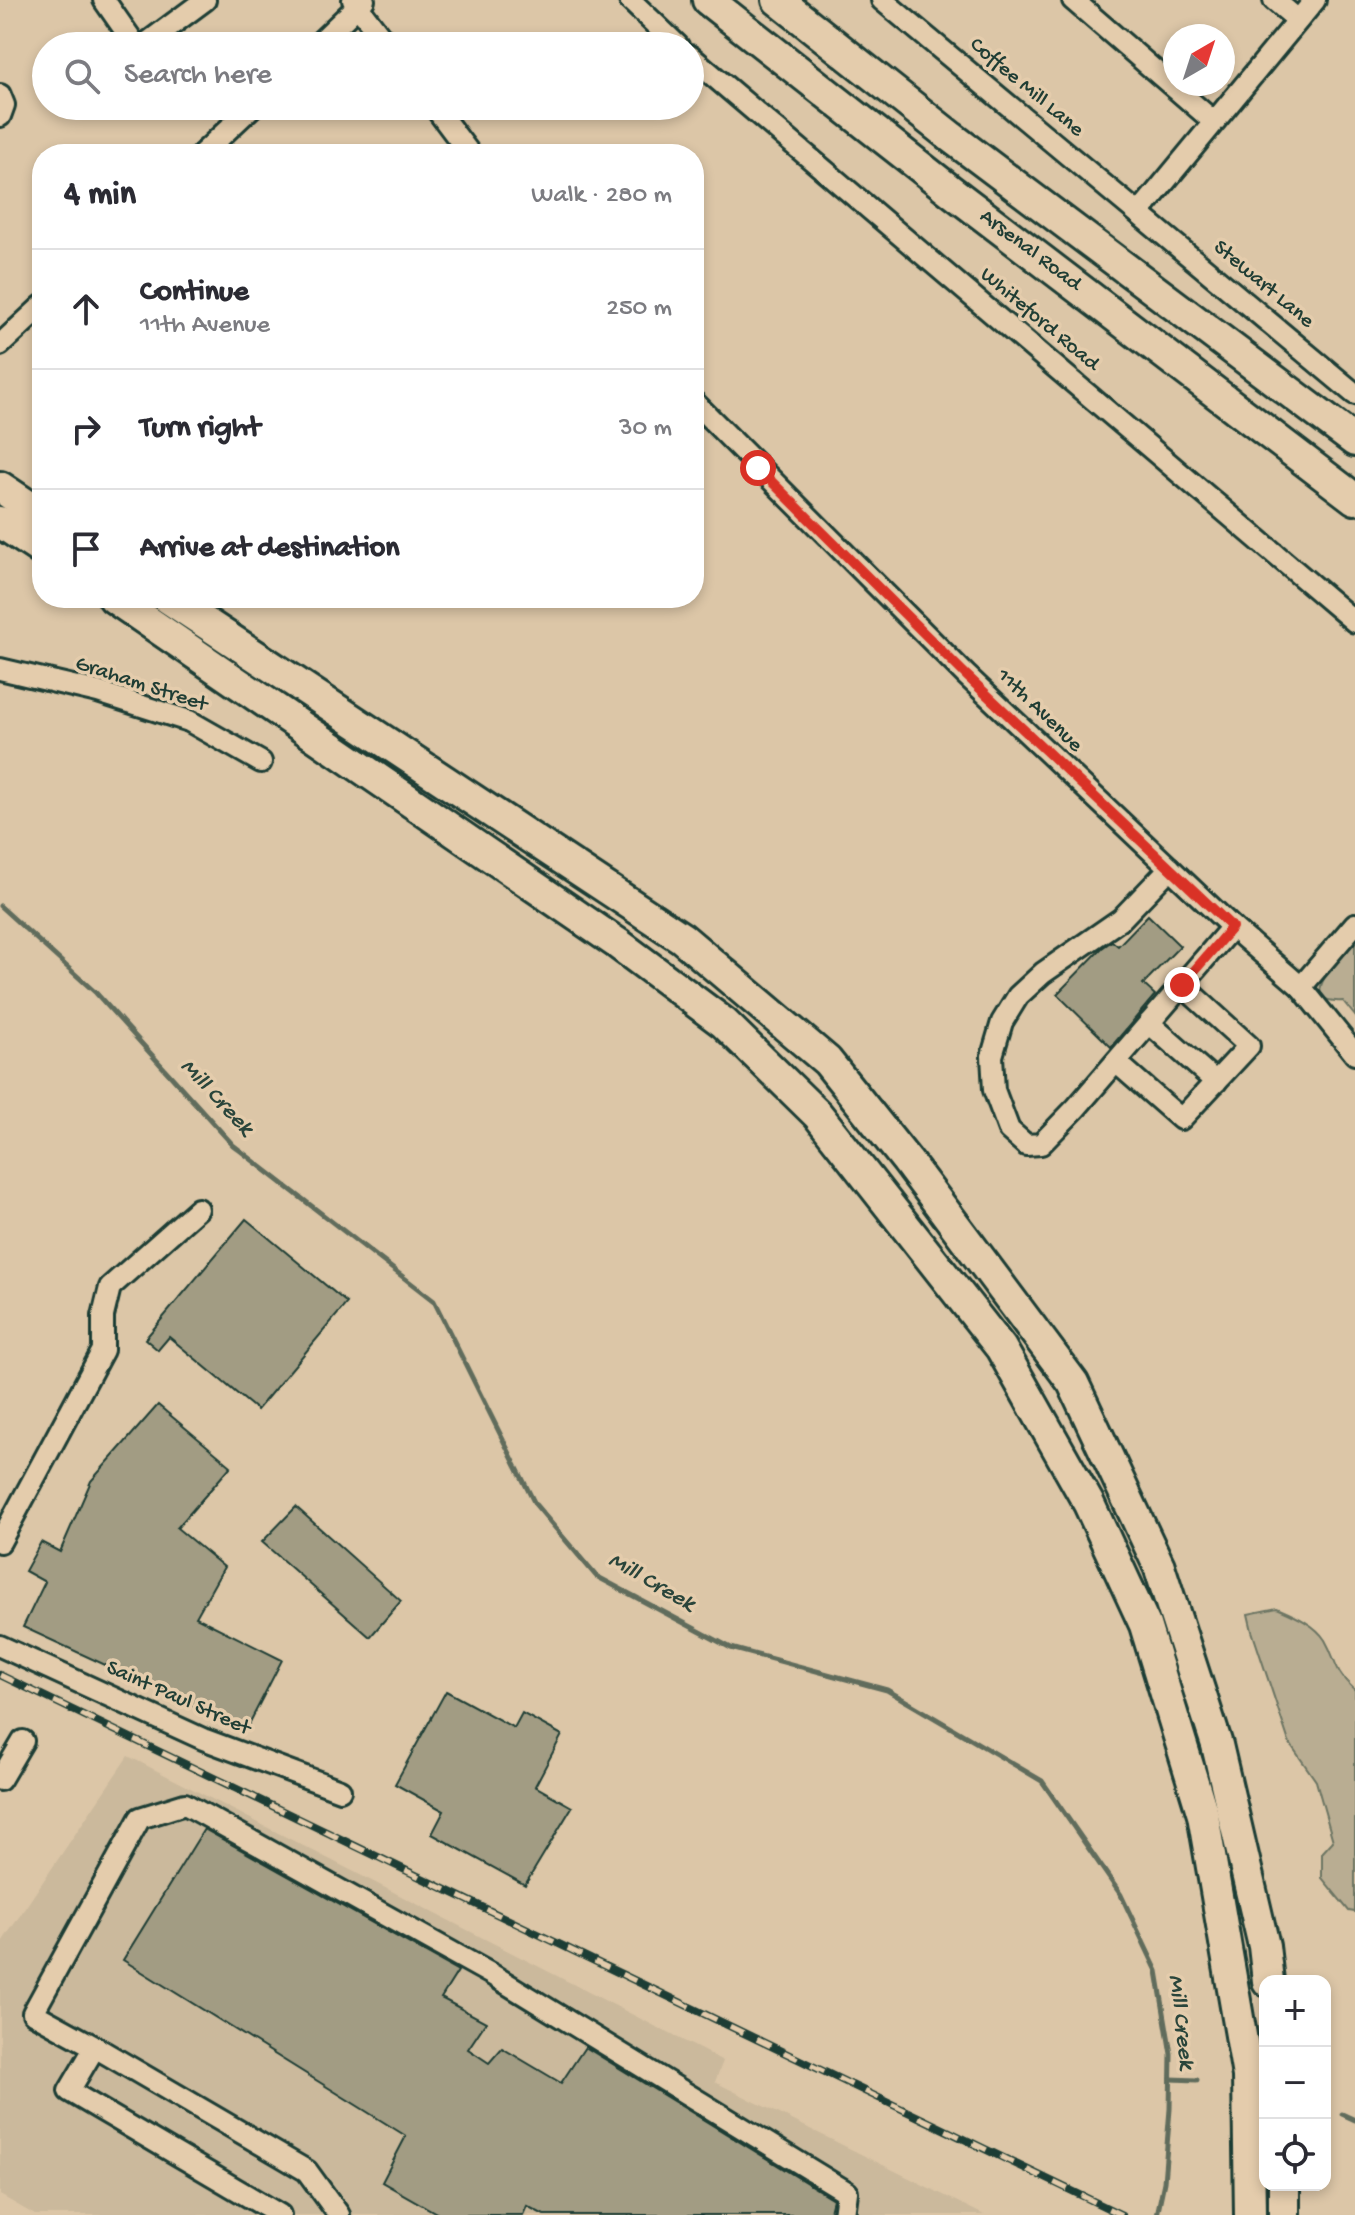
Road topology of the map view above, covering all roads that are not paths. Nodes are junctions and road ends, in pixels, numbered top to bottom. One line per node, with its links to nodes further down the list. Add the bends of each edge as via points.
1 (104, 0): 12 (street)
2 (205, 0): 13 (street)
3 (630, 0): 16 (street)
4 (708, 0): 32 (highway, Arsenal Road)
5 (778, 0): 30 (highway, Arsenal Road)
6 (1073, 0): 22 (street)
7 (1274, 0): 11 (street)
8 (1315, 0): 11 (street)
9 (358, 2): 14 (street); 15 (street)
10 (888, 2): 25 (street, Coffee Mill Lane)
11 (1298, 20): 22 (street)
12 (126, 32)
13 (162, 32)
14 (329, 32)
15 (378, 32)
16 (663, 32)
17 (704, 68): 38 (street, Whiteford Road)
18 (0, 95): 19 (street)
19 (0, 116)
20 (238, 120): 23 (street)
21 (444, 120): 24 (street)
22 (1213, 121): 25 (street)
23 (213, 144)
24 (462, 144)
25 (1139, 213): 28 (street, Stewart Lane)
26 (32, 315): 27 (street)
27 (0, 345)
28 (1355, 394)
29 (704, 412): 41 (street, 11th Avenue, via 966,675)
30 (1355, 441)
31 (0, 487): 33 (highway)
32 (1355, 499)
33 (32, 508)
34 (0, 522): 35 (highway)
35 (32, 543)
36 (129, 608): 58 (highway, via 617,943 724,1023 818,1115 1001,1348 1089,1504 1145,1625 1203,1815 1248,2076)
37 (183, 608): 56 (highway, via 682,938 827,1061 863,1106 1073,1383 1159,1566 1217,1745)
38 (1355, 622)
39 (0, 669): 40 (street, Graham Street, via 189,721)
40 (261, 762)
41 (1170, 868): 43 (street, 11th Avenue); 48 (street, via 1121,919 1043,973 1018,996 1002,1022 992,1056 994,1090 1009,1130 1026,1145 1041,1144)
42 (1355, 924): 45 (street)
43 (1232, 927): 44 (street); 45 (street, 11th Avenue)
44 (1182, 985): 46 (street); 49 (street, via 1249,1046)
45 (1301, 987): 47 (street, 11th Avenue)
46 (1149, 1023): 48 (street); 49 (street)
47 (1355, 1054)
48 (1116, 1062): 49 (street, via 1181,1119)
49 (1216, 1082)
50 (198, 1209): 51 (street, via 110,1287 103,1350)
51 (0, 1542)
52 (0, 1646): 55 (street, Saint Paul Street, via 203,1739)
53 (23, 1741): 54 (street)
54 (0, 1780)
55 (340, 1790)
56 (1267, 1975)
57 (95, 2047): 59 (street, via 69,2091); 60 (street, via 307,2171); 61 (street, via 33,2013 140,1818 185,1804 491,1974 847,2192)
58 (1250, 2210)
59 (280, 2215)
60 (339, 2215)
61 (844, 2215)

